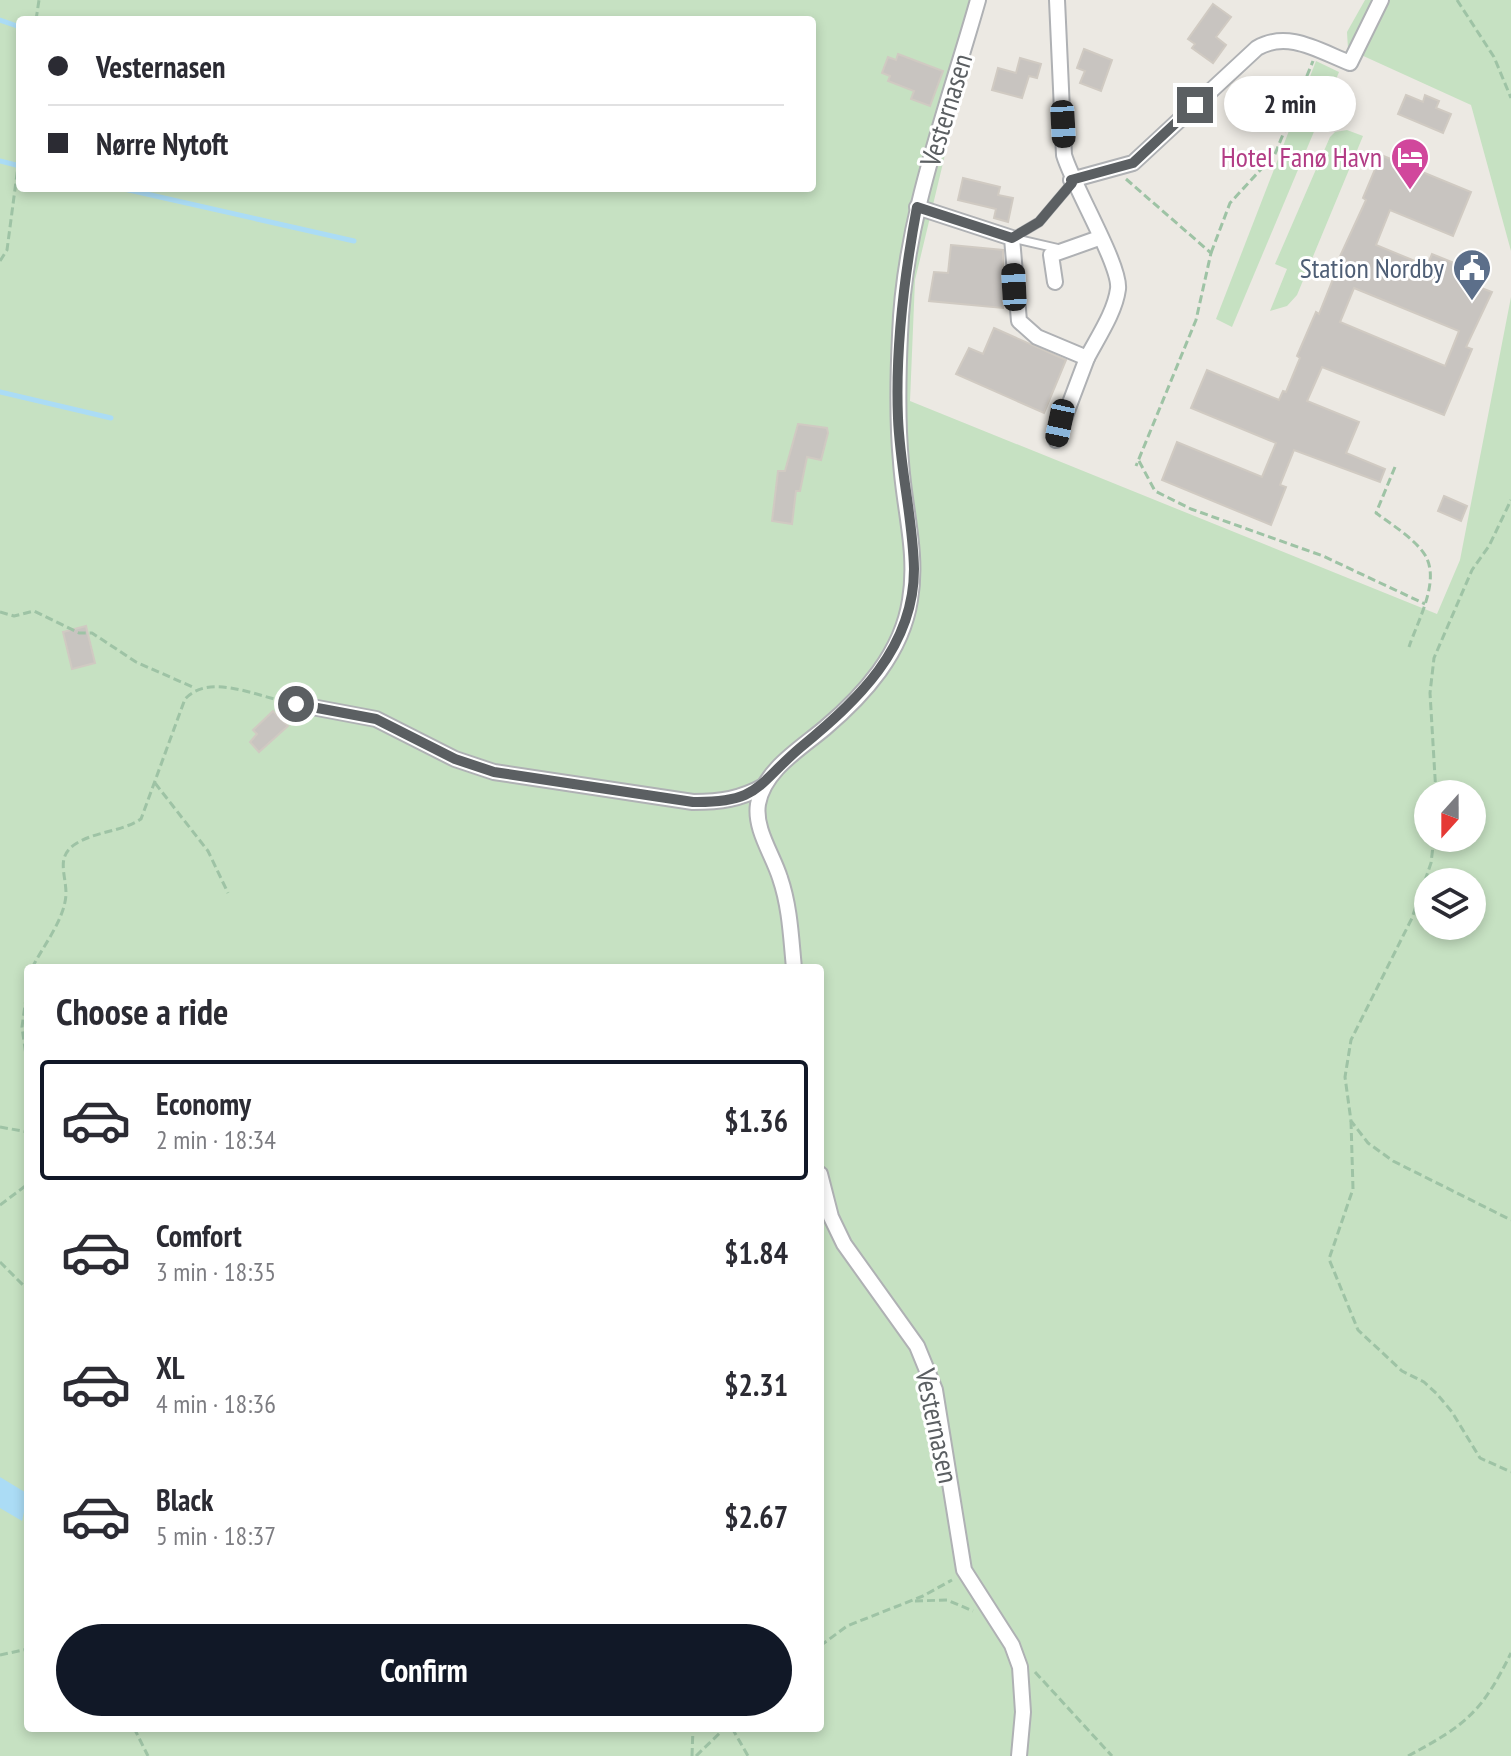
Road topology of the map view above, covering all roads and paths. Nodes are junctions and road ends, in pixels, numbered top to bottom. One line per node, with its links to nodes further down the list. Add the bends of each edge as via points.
1 (978, 0): 10 (street, Vesternasen)
2 (1057, 0): 8 (street, via 1064,155)
3 (1381, 0): 5 (street, via 1350,63)
4 (1457, 0): 6 (path, via 1494,57)
5 (1317, 50): 7 (street, via 1272,39 1133,163); 14 (path, via 1275,154 1230,203)
6 (1511, 98)
7 (1112, 167): 8 (street); 14 (path)
8 (1072, 181): 11 (lane, via 1039,222); 12 (street)
9 (16, 185): 15 (path, via 7,250)
10 (917, 207): 11 (street); 30 (street, Vesternasen, via 900,334 900,453 914,570 907,616 873,681)
11 (1012, 238): 13 (lane); 17 (street, via 1019,321 1037,337)
12 (1099, 238): 13 (street); 17 (street, via 1118,288)
13 (1064, 250): 16 (street, via 1051,255)
14 (1211, 253): 19 (path, via 1196,320)
15 (0, 261)
16 (1055, 282)
17 (1087, 358): 18 (street)
18 (1056, 440)
19 (1139, 461): 20 (path); 23 (path, via 1155,491 1191,509 1323,556)
20 (1136, 466)
21 (1395, 467): 23 (path, via 1376,513 1425,555)
22 (1511, 500): 28 (path, via 1450,615 1434,658 1430,693)
23 (1425, 604): 25 (path)
24 (0, 612): 26 (path, via 14,616 34,611 79,633 92,633 136,662)
25 (1409, 647)
26 (195, 688): 27 (path, via 209,685); 29 (path, via 178,712)
27 (296, 704): 30 (street, Vesternasen, via 376,719 455,759 521,776 693,802 720,802)
28 (1435, 780)
29 (155, 783): 32 (path, via 208,851); 33 (path, via 141,819 76,843 65,853 66,894 60,916)
30 (764, 786): 34 (street, via 758,819 781,878)
31 (1432, 852): 37 (path, via 1412,918 1351,1040 1345,1077)
32 (228, 893)
33 (34, 964)
34 (794, 964)
35 (24, 1013): 36 (path)
36 (24, 1041)
37 (1351, 1121): 43 (path, via 1368,1143 1393,1161); 46 (path, via 1353,1189 1329,1259 1358,1330 1402,1371 1437,1394 1480,1458)
38 (0, 1127): 39 (path)
39 (24, 1131)
40 (24, 1187): 42 (path)
41 (824, 1190): 47 (street, Vesternasen, via 831,1217 856,1266 917,1346 927,1368 940,1411)
42 (0, 1205)
43 (1511, 1220)
44 (0, 1262): 45 (path)
45 (24, 1286)
46 (1511, 1472)
47 (964, 1570): 48 (path, via 945,1586); 49 (street, Vesternasen)
48 (908, 1601): 49 (path, via 947,1600); 50 (path, via 847,1626)
49 (995, 1620): 62 (street, Vesternasen, via 1020,1667)
50 (824, 1643)
51 (24, 1650): 53 (path)
52 (1511, 1653): 64 (path, via 1489,1697 1466,1721)
53 (0, 1655)
54 (1032, 1668): 63 (path)
55 (136, 1732): 59 (path)
56 (693, 1732): 60 (path)
57 (721, 1732): 60 (path)
58 (734, 1732): 61 (path)
59 (148, 1756)
60 (694, 1756)
61 (748, 1756)
62 (1019, 1756)
63 (1112, 1756)
64 (1408, 1756)

